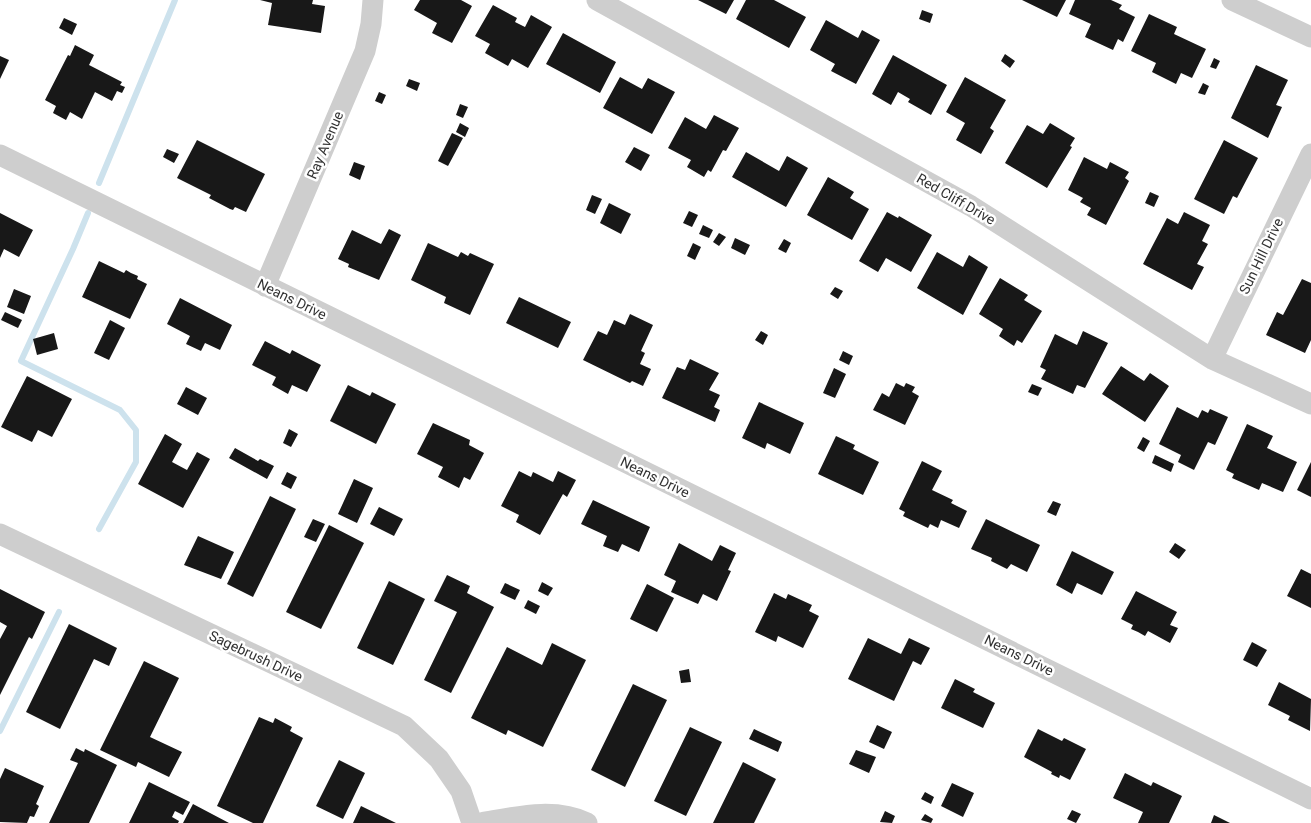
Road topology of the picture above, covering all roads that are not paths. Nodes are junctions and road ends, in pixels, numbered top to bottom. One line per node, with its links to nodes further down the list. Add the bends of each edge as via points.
1 (373, 0): 7 (street, Ray Avenue, via 365,51)
2 (597, 0): 8 (street, Red Cliff Drive, via 971,206)
3 (1232, 0): 4 (street)
4 (1311, 37)
5 (1311, 154): 8 (street, Sun Hill Drive)
6 (0, 155): 7 (street, Neans Drive)
7 (265, 286): 11 (street, Neans Drive)
8 (1212, 359): 9 (street, Red Cliff Drive)
9 (1311, 404)
10 (0, 534): 12 (street, Sagebrush Drive, via 404,726 439,759 461,791)
11 (1311, 799)
12 (472, 823)
13 (482, 823): 14 (street, via 532,815 572,816)
14 (587, 823)

